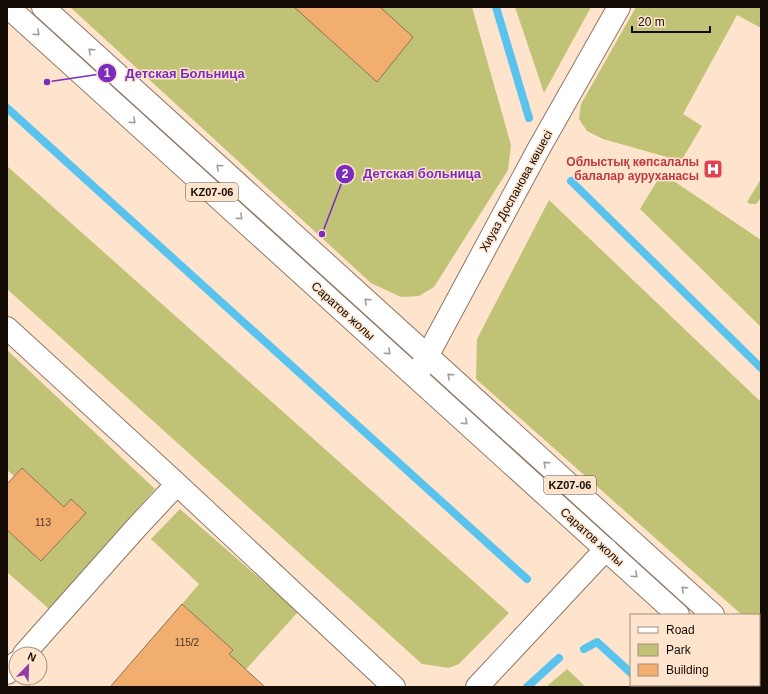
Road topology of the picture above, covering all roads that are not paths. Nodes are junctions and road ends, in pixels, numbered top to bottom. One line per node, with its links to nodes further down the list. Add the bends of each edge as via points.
1 (8, 7): 6 (main road, Саратов жолы / KZ07-06, one-way to 6)
2 (43, 7): 5 (main road, Саратов жолы / KZ07-06, one-way to 2)
3 (619, 7): 5 (main road, Хиуаз Доспанова көшесі, via 538,150)
4 (7, 328): 7 (main road)
5 (427, 356): 6 (main road, Хиуаз Доспанова көшесі); 10 (main road, Саратов жолы / KZ07-06, one-way to 5)
6 (416, 377): 8 (main road, Саратов жолы / KZ07-06, one-way to 8)
7 (177, 484): 11 (main road); 12 (main road)
8 (606, 549): 9 (main road, Саратов жолы / KZ07-06, one-way to 9); 13 (main road)
9 (677, 614)
10 (712, 614)
11 (31, 646)
12 (394, 687)
13 (477, 687)

